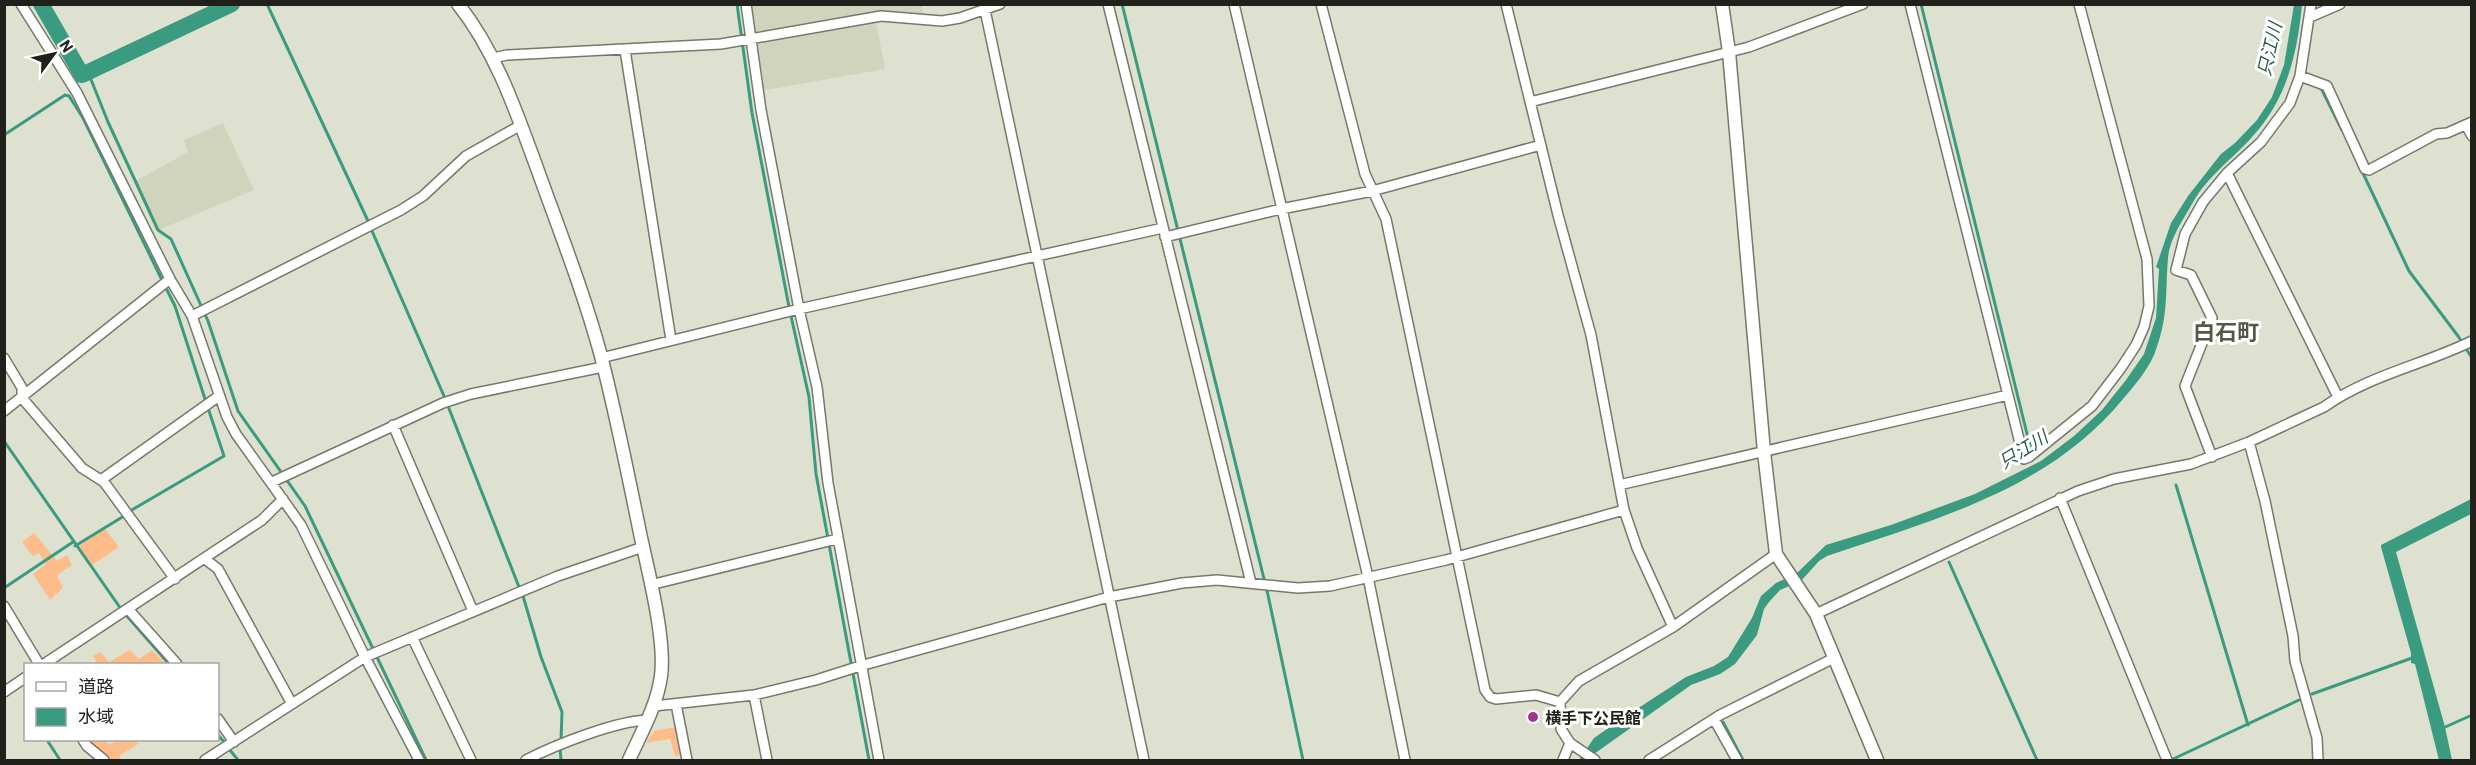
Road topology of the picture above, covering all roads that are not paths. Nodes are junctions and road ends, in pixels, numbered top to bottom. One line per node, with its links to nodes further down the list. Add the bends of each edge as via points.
1 (21, 4): 32 (street, via 77,93)
2 (458, 4): 20 (street)
3 (746, 4): 17 (street)
4 (1000, 4): 15 (street)
5 (1108, 4): 30 (street)
6 (1234, 4): 29 (street)
7 (1321, 4): 28 (street)
8 (1506, 4): 22 (street)
9 (1722, 4): 19 (street)
10 (1863, 4): 19 (street)
11 (1910, 4): 39 (street)
12 (2079, 4): 39 (street, via 2147,259 2149,306 2136,345 2092,406 2024,459)
13 (2311, 4): 16 (street)
14 (2340, 4): 16 (street)
15 (985, 10): 17 (street, via 942,21 881,16); 31 (street)
16 (2310, 17): 21 (street)
17 (750, 39): 18 (street); 33 (street)
18 (625, 50): 20 (street); 35 (street)
19 (1729, 52): 22 (street); 46 (street)
20 (493, 58): 24 (street)
21 (2300, 76): 23 (street, via 2327,86 2365,169 2436,134); 27 (street, via 2290,102 2261,142)
22 (1530, 102): 26 (street)
23 (2469, 123): 25 (street)
24 (521, 125): 34 (street, via 466,156 423,196 401,210); 38 (street, via 577,279)
25 (2472, 136)
26 (1541, 145): 28 (street); 50 (street, via 1591,335)
27 (2227, 173): 41 (street); 47 (street, via 2203,202 2185,234 2176,270 2192,274 2212,318 2185,386)
28 (1372, 191): 29 (street); 57 (street, via 1386,219)
29 (1281, 209): 30 (street); 59 (street)
30 (1167, 234): 31 (street); 61 (street)
31 (1038, 256): 33 (street); 63 (street)
32 (170, 279): 34 (street); 42 (street)
33 (799, 309): 35 (street); 54 (street, via 817,387)
34 (200, 312): 40 (street)
35 (671, 340): 38 (street)
36 (2468, 344): 41 (street)
37 (4, 358): 42 (street, via 22,388)
38 (602, 362): 44 (street, via 443,402); 55 (street)
39 (2008, 395): 46 (street)
40 (219, 396): 48 (street, via 236,434); 49 (street)
41 (2338, 397): 45 (street)
42 (22, 398): 43 (street); 49 (street, via 82,468)
43 (4, 411)
44 (393, 425): 48 (street); 66 (street)
45 (2249, 442): 47 (street); 106 (street, via 2293,636 2295,661 2317,738)
46 (1764, 452): 50 (street); 56 (street)
47 (2212, 457): 51 (street, via 2191,465 2114,479)
48 (280, 479): 52 (street)
49 (101, 480): 60 (street)
50 (1619, 485): 53 (street)
51 (2060, 498): 67 (street); 89 (street)
52 (283, 499): 58 (street, via 262,520); 70 (street)
53 (1624, 510): 57 (street); 68 (street)
54 (837, 539): 62 (street); 75 (street)
55 (643, 547): 62 (street); 66 (street)
56 (1776, 554): 67 (street); 68 (street)
57 (1456, 557): 59 (street); 79 (street, via 1487,694 1496,699 1536,695)
58 (205, 559): 60 (street); 80 (street, via 218,569)
59 (1368, 577): 61 (street, via 1298,588); 100 (street)
60 (175, 579): 65 (street)
61 (1253, 584): 63 (street, via 1217,580)
62 (650, 585): 82 (street, via 661,647 661,675)
63 (1109, 597): 75 (street); 99 (street)
64 (4, 606): 72 (street)
65 (129, 609): 73 (street); 74 (street)
66 (473, 611): 69 (street)
67 (1816, 614): 71 (street)
68 (1673, 627): 79 (street, via 1579,681)
69 (412, 637): 70 (street); 93 (street)
70 (372, 654): 80 (street); 92 (street)
71 (1834, 658): 83 (street); 105 (street)
72 (38, 663)
73 (46, 663)
74 (176, 663)
75 (860, 666): 78 (street); 98 (street)
76 (24, 678): 77 (street)
77 (4, 692)
78 (754, 695): 81 (street); 97 (street)
79 (1560, 702): 88 (street, via 1561,729)
80 (292, 704): 87 (street)
81 (676, 704): 82 (street); 96 (street)
82 (654, 706): 85 (street)
83 (1714, 719): 103 (street); 104 (street)
84 (219, 720): 87 (street)
85 (647, 720): 94 (street, via 604,729); 95 (street)
86 (84, 741): 90 (street)
87 (234, 742): 91 (street)
88 (1570, 743): 101 (street); 102 (street)
89 (2166, 759)
90 (104, 760)
91 (205, 760)
92 (419, 760)
93 (471, 760)
94 (526, 760)
95 (629, 760)
96 (687, 760)
97 (767, 760)
98 (879, 760)
99 (1144, 760)
100 (1405, 760)
101 (1563, 760)
102 (1595, 760)
103 (1649, 760)
104 (1737, 760)
105 (1877, 760)
106 (2318, 760)

